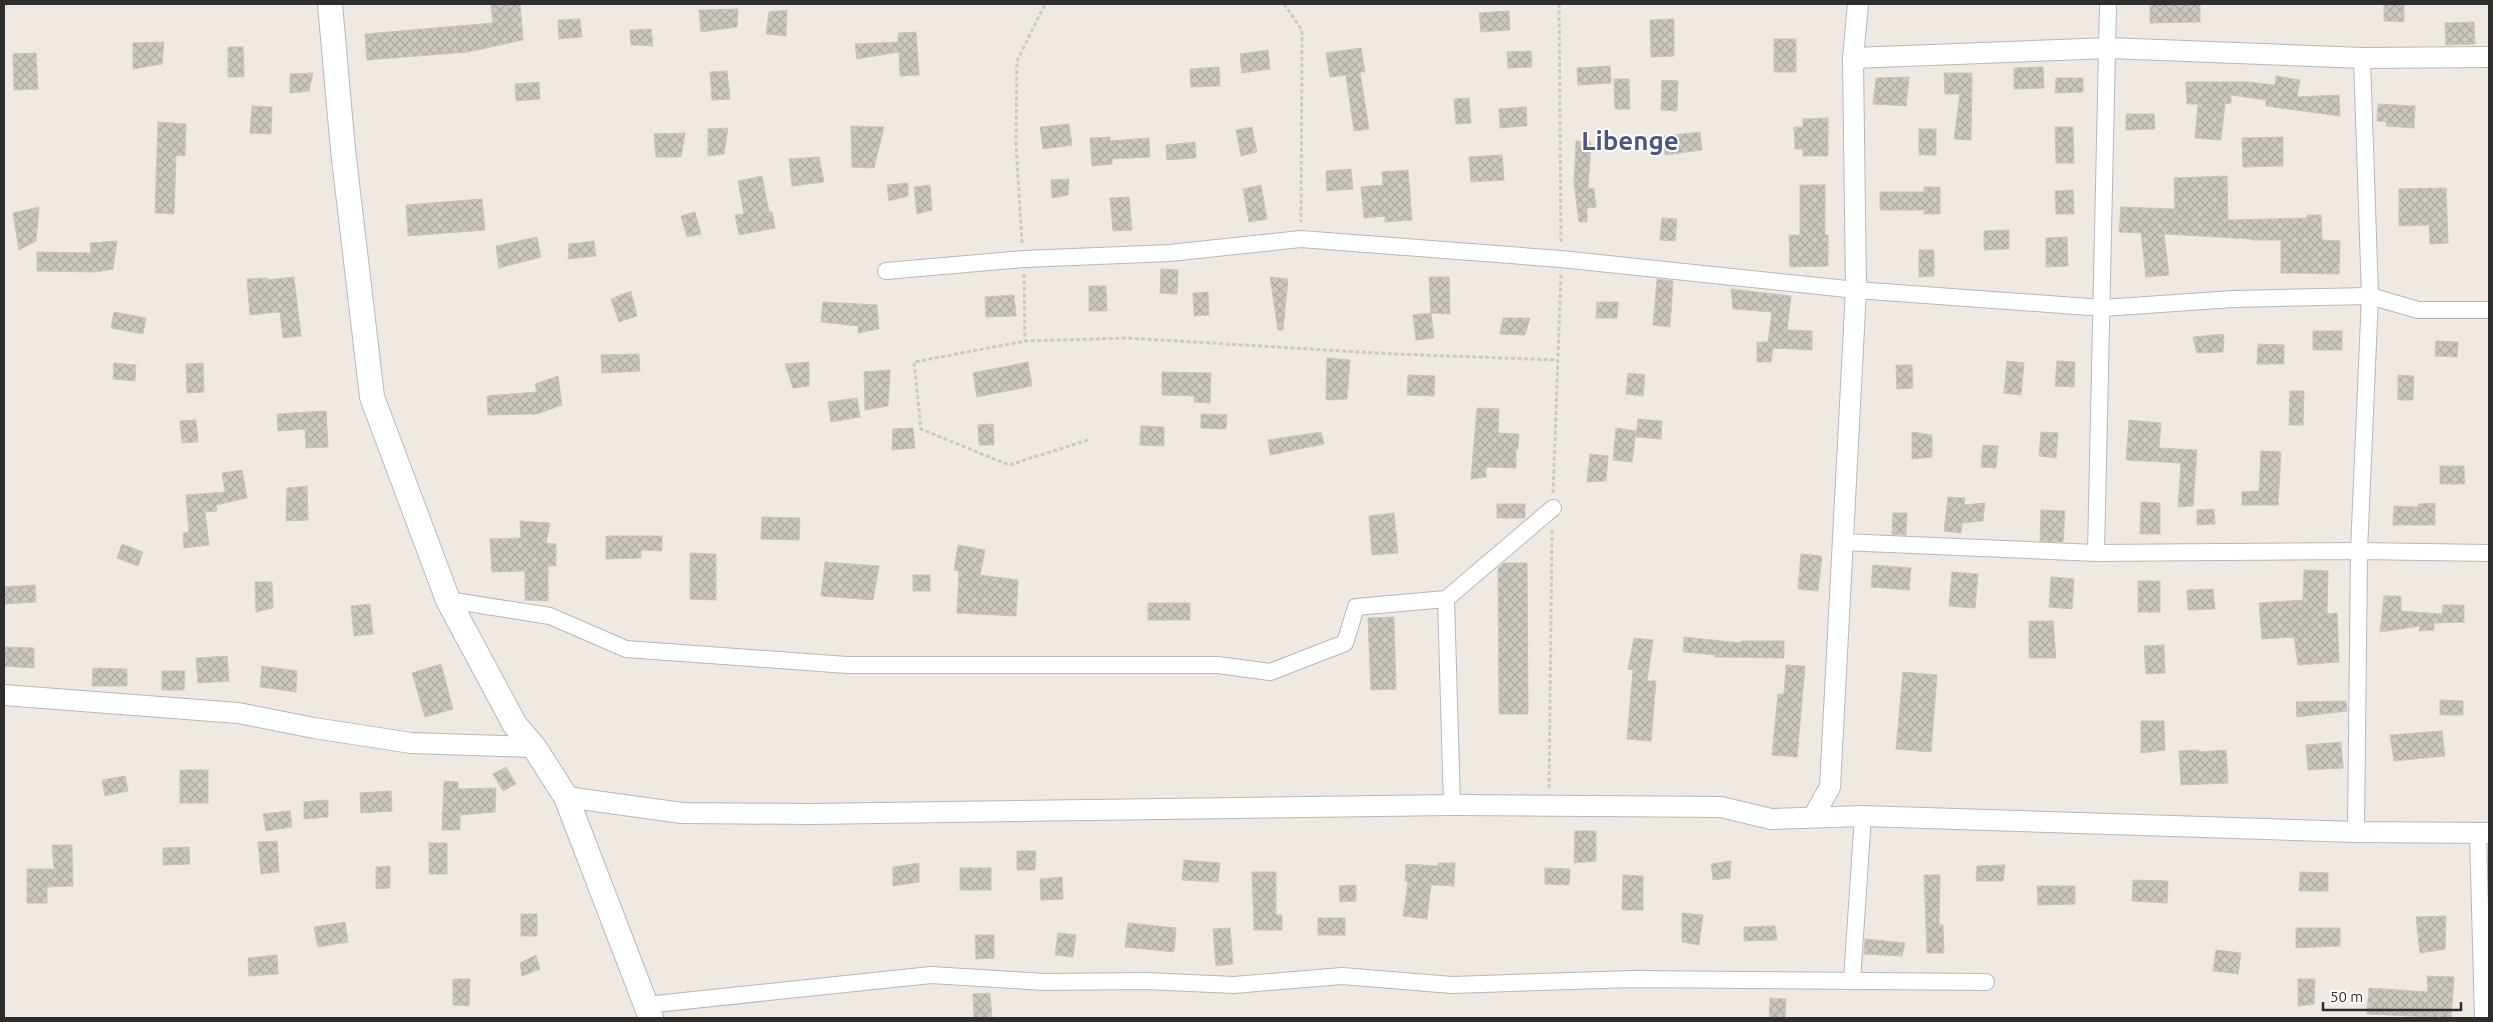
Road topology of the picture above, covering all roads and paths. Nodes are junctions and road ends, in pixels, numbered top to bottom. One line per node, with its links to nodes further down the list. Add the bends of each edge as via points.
1 (330, 4): 28 (main road, via 343,150 372,397)
2 (1045, 4): 12 (path, via 1017,61 1016,144)
3 (1284, 4): 11 (path, via 1302,30)
4 (1559, 4): 13 (path)
5 (1858, 4): 9 (street)
6 (2108, 4): 7 (street)
7 (2109, 48): 9 (street); 10 (street); 17 (street)
8 (2489, 56): 10 (street)
9 (1853, 58): 15 (street)
10 (2362, 58): 16 (street)
11 (1301, 239): 12 (street, via 1170,253); 13 (street)
12 (1024, 259): 14 (street); 19 (path)
13 (1561, 259): 15 (street); 20 (path)
14 (886, 271)
15 (1856, 290): 17 (street); 23 (street)
16 (2370, 296): 17 (street, via 2233,299); 18 (street, via 2418,310); 24 (street)
17 (2103, 308): 25 (street)
18 (2489, 310)
19 (1025, 341): 20 (path, via 1127,338); 21 (path, via 914,362 921,429 1009,465)
20 (1558, 360): 22 (path)
21 (1088, 440)
22 (1553, 508): 27 (street); 33 (path)
23 (1842, 542): 25 (street); 35 (street, via 1830,787)
24 (2358, 551): 25 (street); 26 (street); 36 (street)
25 (2096, 553)
26 (2489, 553)
27 (1446, 599): 28 (street, via 1356,606 1345,643 1270,672 1218,665 847,665 626,648 550,616); 32 (street)
28 (448, 600): 30 (main road, via 515,725)
29 (4, 695): 30 (street, via 238,712 314,728 411,742)
30 (534, 747): 31 (main road)
31 (566, 797): 32 (street, via 682,814); 40 (main road)
32 (1452, 805): 33 (street)
33 (1549, 806): 35 (street, via 1721,807 1771,819)
34 (1863, 816): 35 (street); 36 (street); 38 (street)
35 (1813, 817)
36 (2356, 832): 37 (street)
37 (2484, 833): 41 (street)
38 (1852, 980): 39 (street); 40 (street, via 1633,979 1452,985 1342,976 1234,985 1146,981 1044,982 930,975)
39 (1986, 982)
40 (648, 1012)
41 (2483, 1018)

